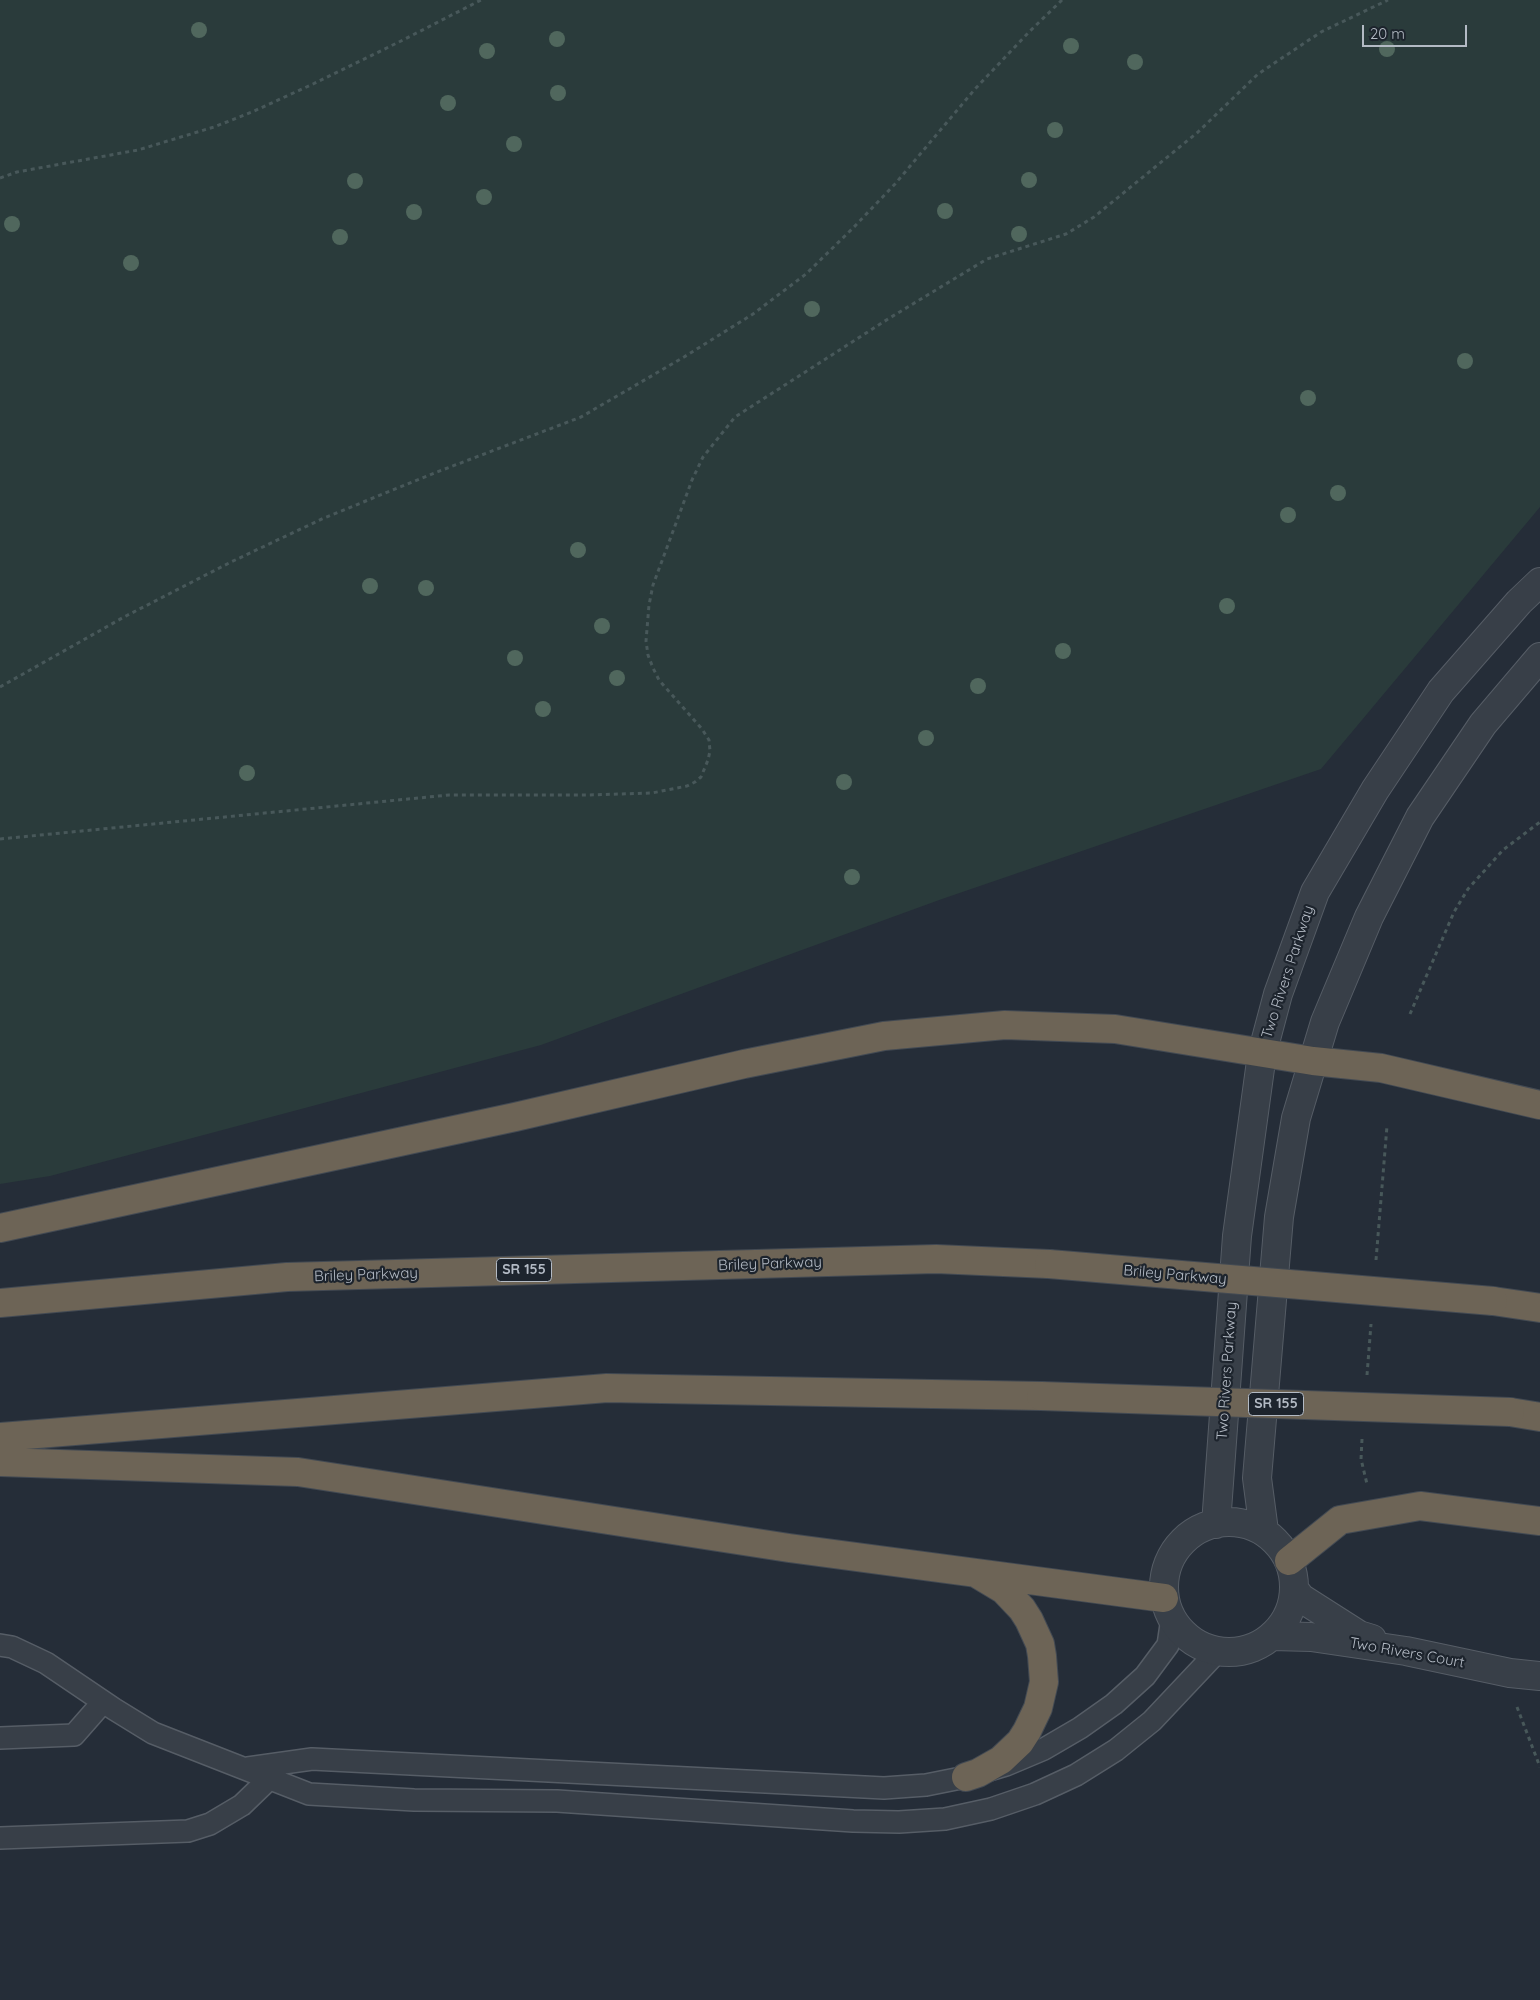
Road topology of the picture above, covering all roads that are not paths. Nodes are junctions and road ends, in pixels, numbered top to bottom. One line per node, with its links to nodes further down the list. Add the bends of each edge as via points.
1 (1540, 582): 3 (street, Two Rivers Parkway, via 1518,602 1441,691 1375,790 1315,892 1278,994)
2 (1540, 657): 4 (street, via 1482,724 1420,817 1369,917 1325,1022)
3 (1262, 1054): 4 (highway); 6 (highway, via 1115,1029 1005,1025 884,1036); 13 (street, Two Rivers Parkway, via 1237,1236)
4 (1313, 1061): 5 (highway, via 1381,1068); 14 (street, via 1296,1118 1279,1217 1257,1478)
5 (1540, 1105)
6 (0, 1228)
7 (0, 1303): 8 (highway, Briley Parkway / SR 155, bridge, via 297,1276 936,1259 1048,1264 1493,1301)
8 (1540, 1308)
9 (1540, 1417): 10 (highway, SR 155, bridge, via 1510,1412 1041,1396 607,1388)
10 (0, 1437)
11 (0, 1462): 16 (highway, via 298,1472 789,1548)
12 (1540, 1521): 15 (highway, via 1420,1506 1340,1520)
13 (1216, 1524): 14 (street, via 1233,1521); 18 (street, via 1206,1526 1187,1538 1172,1556 1165,1578)
14 (1264, 1531): 15 (street, via 1281,1547)
15 (1289, 1561): 17 (street)
16 (971, 1571): 18 (highway); 27 (highway, via 1004,1590 1029,1620 1041,1650 1044,1682 1038,1708 1020,1742 1001,1760)
17 (1294, 1589): 19 (street, via 1289,1613); 22 (street, via 1301,1598 1359,1635)
18 (1168, 1608): 21 (street, via 1190,1638); 27 (lane, via 1168,1645 1145,1676 1114,1704 1044,1749)
19 (1272, 1636): 21 (street, via 1239,1651); 22 (street, Two Rivers Court, via 1310,1637)
20 (0, 1645): 24 (lane, via 12,1647 46,1663)
21 (1218, 1651): 28 (lane, via 1152,1721 1116,1750 1076,1775 991,1809 945,1818 900,1822 853,1821 557,1801 414,1800 310,1794)
22 (1406, 1651): 23 (street, Two Rivers Court, via 1510,1673)
23 (1540, 1676)
24 (104, 1702): 25 (lane, via 74,1735); 26 (lane, via 153,1733)
25 (0, 1738)
26 (245, 1768): 27 (lane, via 312,1759 884,1788 926,1785); 28 (lane)
27 (966, 1777)
28 (270, 1778): 29 (lane, via 242,1805 210,1824 188,1831)
29 (0, 1838)

